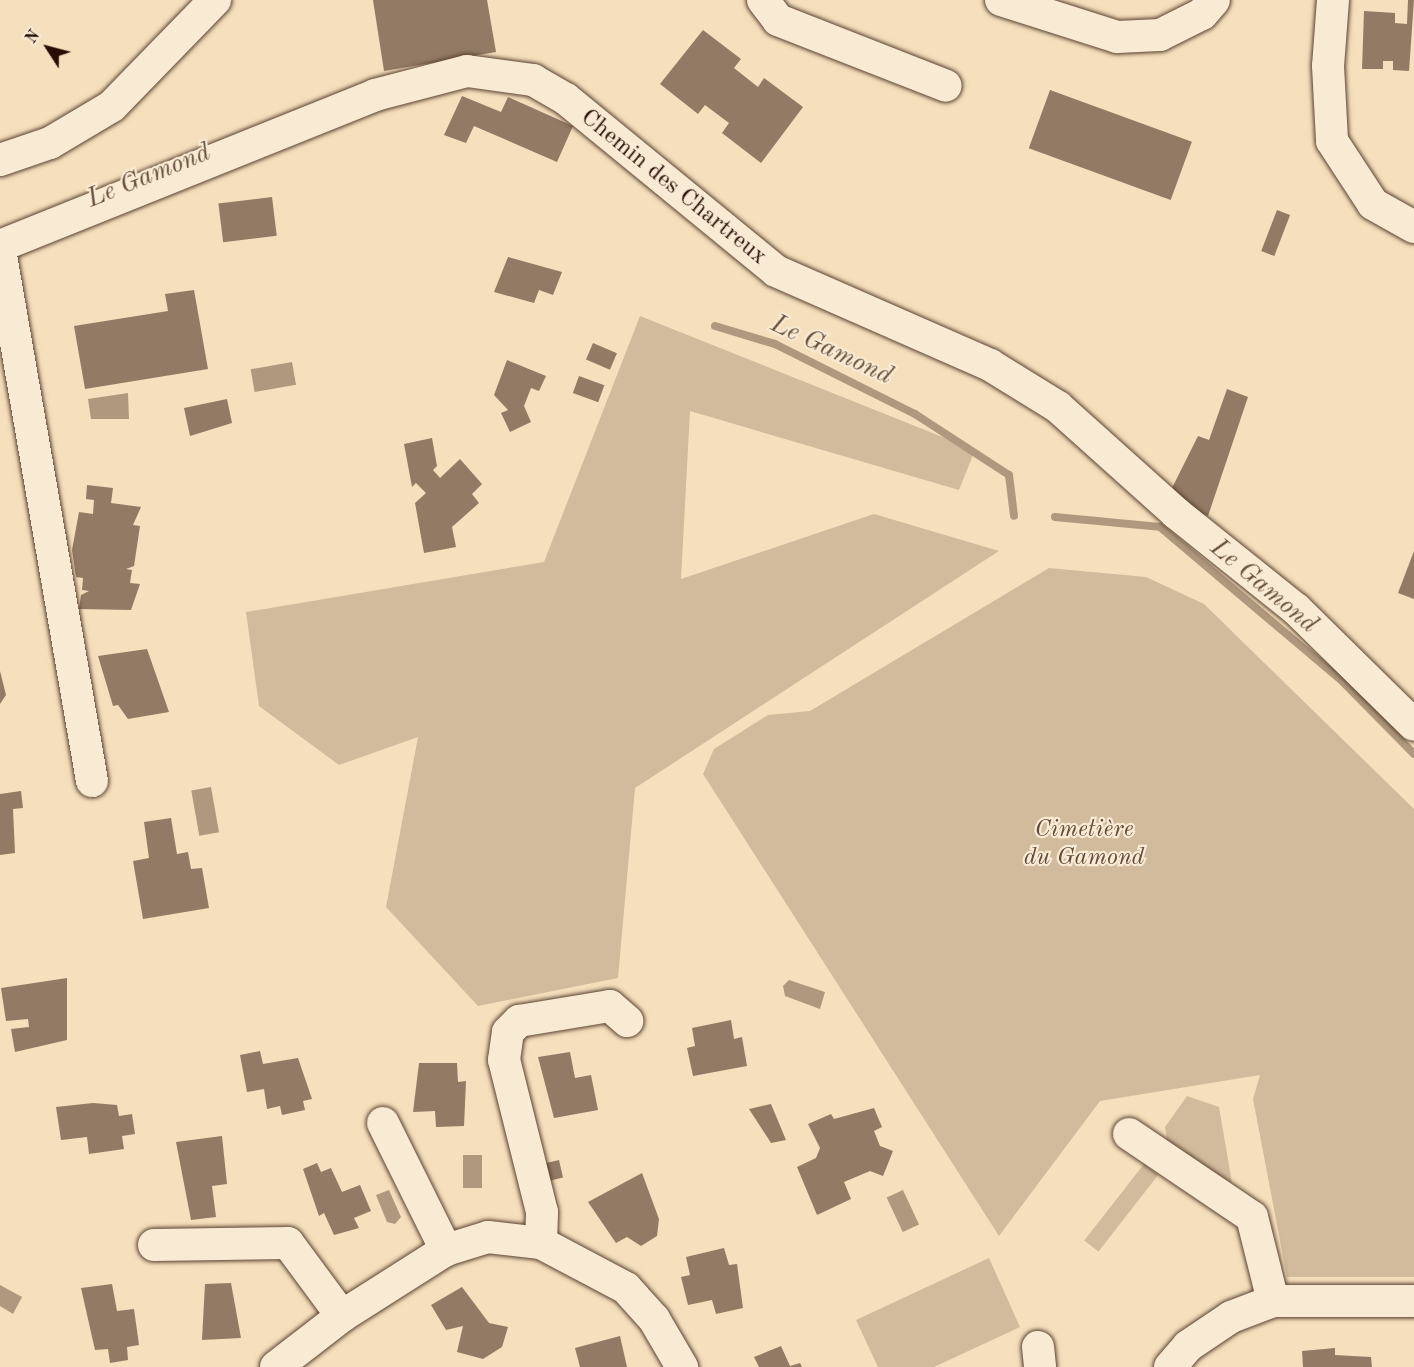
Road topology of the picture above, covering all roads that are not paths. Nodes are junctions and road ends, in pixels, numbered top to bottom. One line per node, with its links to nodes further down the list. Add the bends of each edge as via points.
1 (215, 0): 7 (street, via 112,106 50,143)
2 (764, 0): 6 (street, via 778,20)
3 (1001, 0): 4 (street, via 1117,37 1160,35 1202,14)
4 (1214, 0)
5 (1333, 0): 8 (street, via 1328,66 1332,141 1373,204)
6 (946, 86)
7 (0, 160)
8 (1414, 227)
9 (0, 248): 10 (street, Chemin des Chartreux, via 375,94 467,71 533,80 566,99 776,272 990,365 1058,407 1296,609); 11 (street)
10 (1414, 725)
11 (92, 781)
12 (627, 1021): 15 (street, via 610,1006 519,1021 508,1032 504,1060 542,1212)
13 (382, 1123): 17 (street)
14 (1129, 1134): 18 (street, via 1252,1217)
15 (541, 1243): 17 (street, via 488,1237); 22 (street, via 626,1288 654,1319)
16 (154, 1245): 20 (street, via 288,1243)
17 (446, 1250): 20 (street)
18 (1273, 1301): 19 (street); 23 (street, via 1231,1317 1188,1346)
19 (1414, 1301)
20 (342, 1316): 21 (street)
21 (276, 1367)
22 (682, 1367)
23 (1170, 1367)

